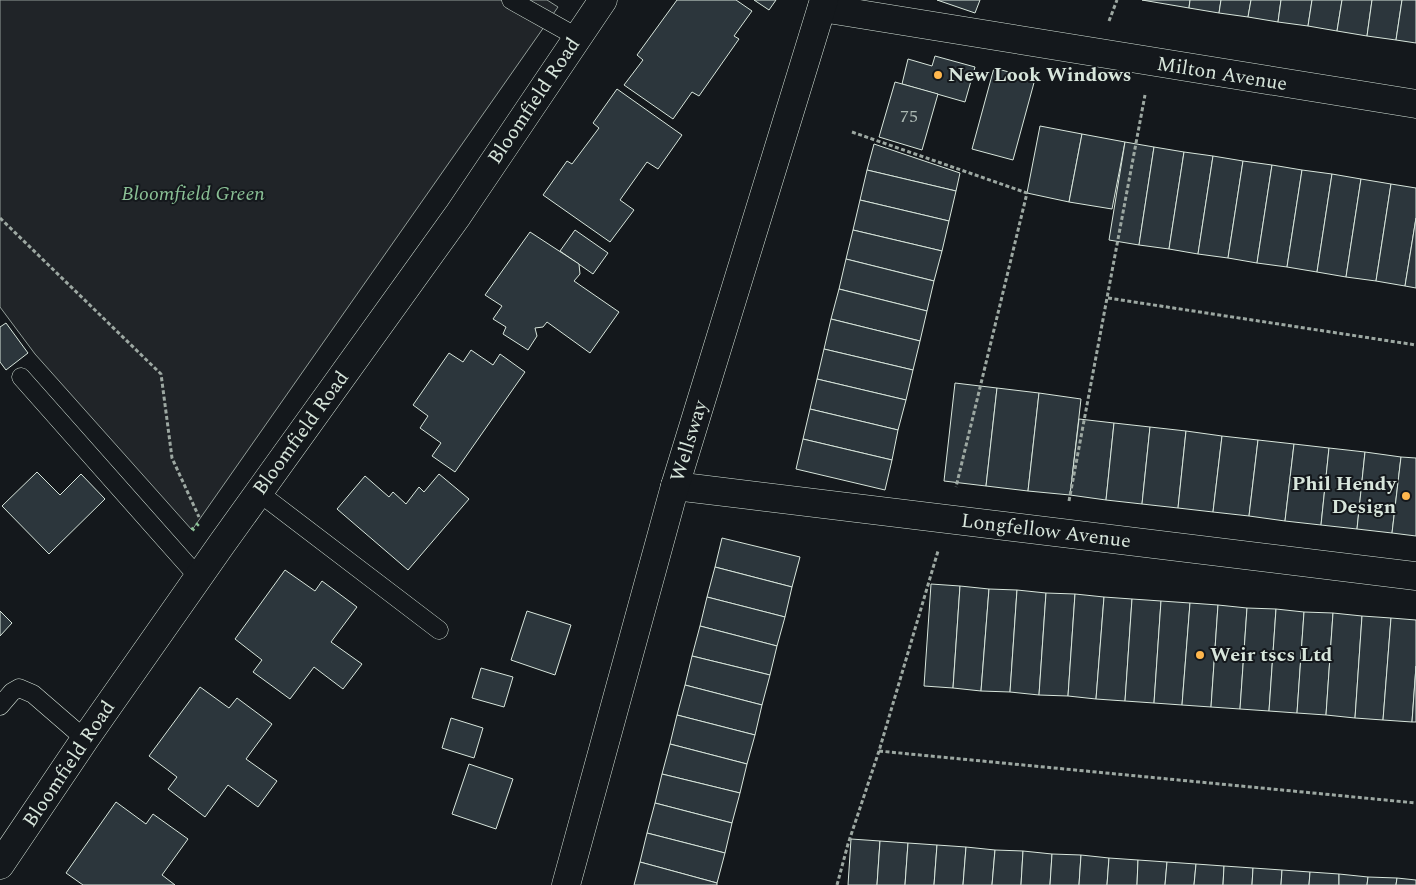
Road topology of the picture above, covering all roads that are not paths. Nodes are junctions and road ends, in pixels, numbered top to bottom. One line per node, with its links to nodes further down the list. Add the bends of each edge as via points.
1 (511, 0): 4 (lane)
2 (603, 0): 4 (street, Bloomfield Road)
3 (823, 4): 5 (street, Milton Avenue); 7 (street, Wellsway)
4 (577, 37): 8 (street, Bloomfield Road, via 458,215)
5 (1416, 104)
6 (20, 377): 10 (lane)
7 (675, 486): 9 (street, Longfellow Avenue); 15 (street, Wellsway)
8 (258, 492): 10 (street, Bloomfield Road); 11 (lane)
9 (1416, 576)
10 (199, 578): 13 (street, Bloomfield Road)
11 (438, 630)
12 (0, 706): 13 (lane, via 19,688 33,694)
13 (85, 739): 14 (street, Bloomfield Road)
14 (0, 864)
15 (566, 885)

